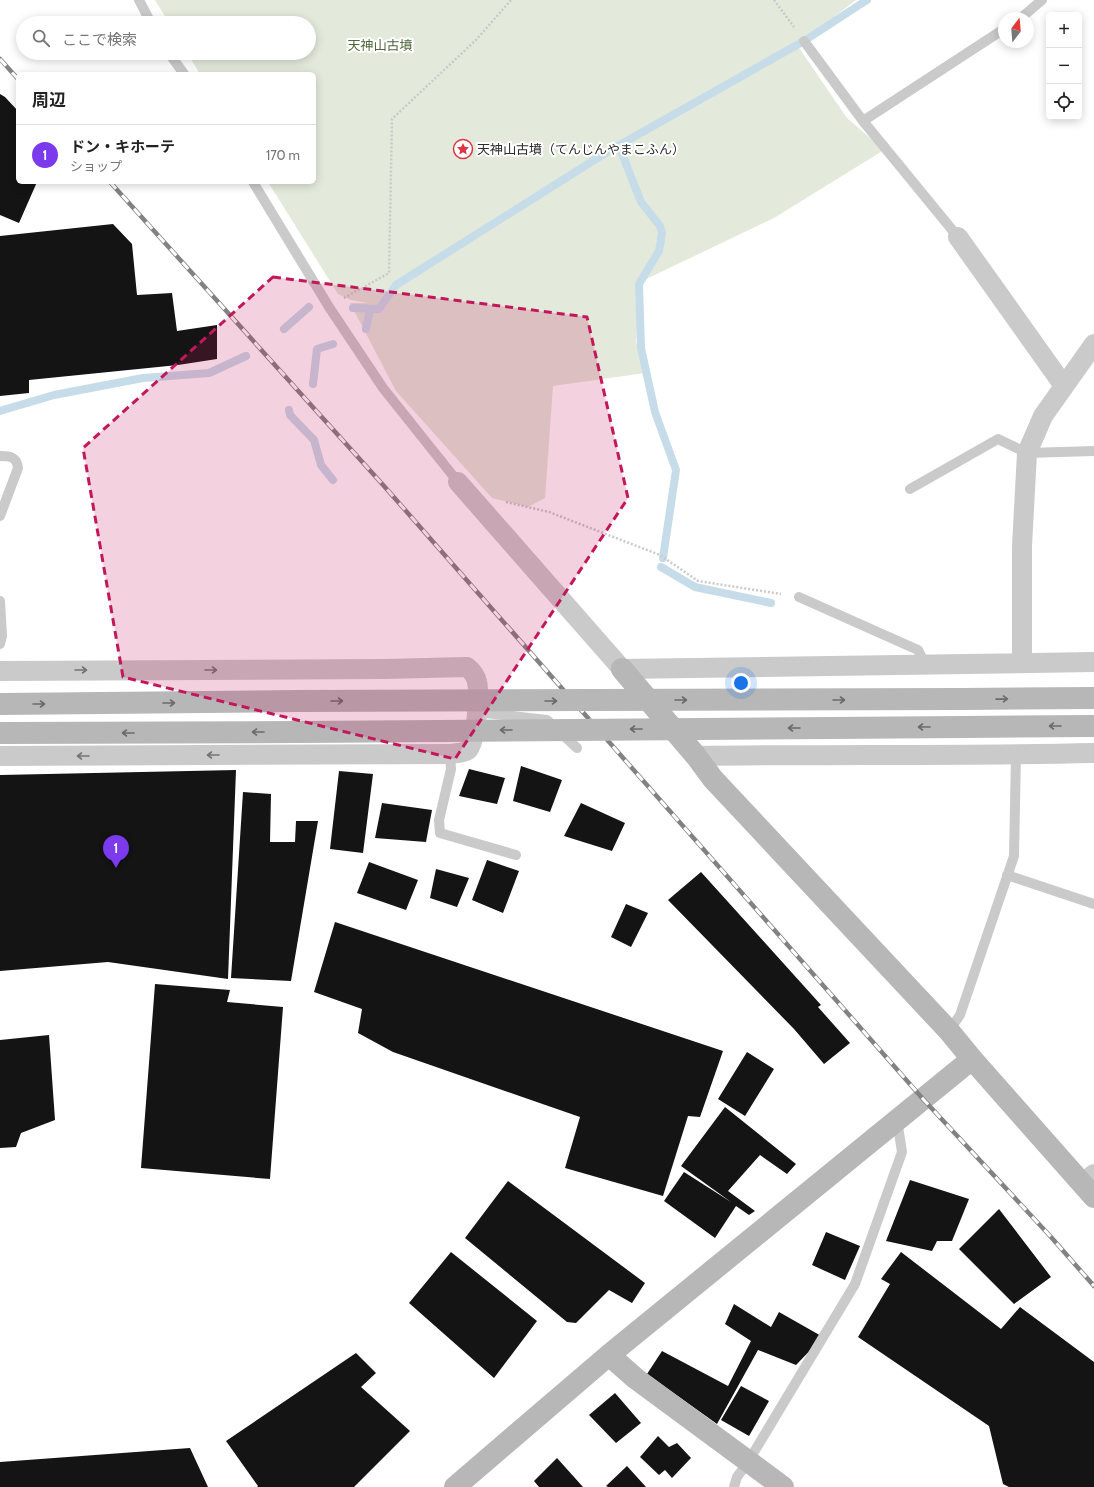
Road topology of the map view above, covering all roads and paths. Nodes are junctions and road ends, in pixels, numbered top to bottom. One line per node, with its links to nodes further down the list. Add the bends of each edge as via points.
1 (139, 0): 6 (lane)
2 (511, 0): 14 (path, via 476,40 392,119 389,273)
3 (774, 0): 8 (path)
4 (1042, 0): 5 (lane)
5 (1028, 12)
6 (147, 16)
7 (998, 33): 11 (lane)
8 (804, 42): 11 (lane)
9 (174, 60): 10 (lane)
10 (183, 72)
11 (863, 121): 13 (lane)
12 (254, 184): 14 (lane)
13 (958, 237): 16 (street)
14 (329, 307): 20 (lane, via 383,388)
15 (1094, 344): 16 (street)
16 (1064, 386): 18 (street, via 1043,416)
17 (1094, 451): 18 (lane)
18 (1027, 454): 21 (lane, via 998,439); 28 (street, via 1022,546)
19 (0, 456): 23 (lane, via 14,458 18,462 18,468)
20 (458, 482): 22 (street)
21 (910, 489)
22 (477, 505): 24 (path, via 502,501 549,512 660,555 698,581); 30 (street)
23 (0, 516)
24 (799, 597): 29 (lane, via 918,650)
25 (0, 601): 26 (lane)
26 (0, 644)
27 (1094, 662): 28 (street)
28 (1022, 663): 29 (street)
29 (925, 664): 30 (street)
30 (622, 669): 42 (street)
31 (0, 670): 34 (street, one-way to 34, via 467,667 477,681)
32 (1094, 698): 33 (street, one-way to 32, bridge)
33 (0, 704)
34 (477, 712): 37 (lane, via 547,720); 39 (street, via 471,746 467,751)
35 (1094, 726): 36 (street, one-way to 36, bridge)
36 (0, 733)
37 (577, 748)
38 (1094, 753): 40 (street)
39 (450, 754): 41 (street, one-way to 41); 43 (lane, via 451,769 438,820 440,833)
40 (1016, 755): 42 (street); 44 (lane, via 1014,856)
41 (0, 756)
42 (696, 756): 46 (street, via 714,779)
43 (516, 855)
44 (1007, 875): 45 (lane); 46 (lane, via 960,1015)
45 (1094, 904)
46 (949, 1031): 47 (street)
47 (972, 1059): 48 (street); 49 (street)
48 (897, 1120): 50 (street); 51 (lane, via 902,1152 855,1284)
49 (1090, 1185)
50 (609, 1355): 51 (street, via 635,1378); 52 (street)
51 (748, 1462): 53 (lane, via 737,1477); 54 (street)
52 (457, 1486)
53 (734, 1487)
54 (783, 1487)

